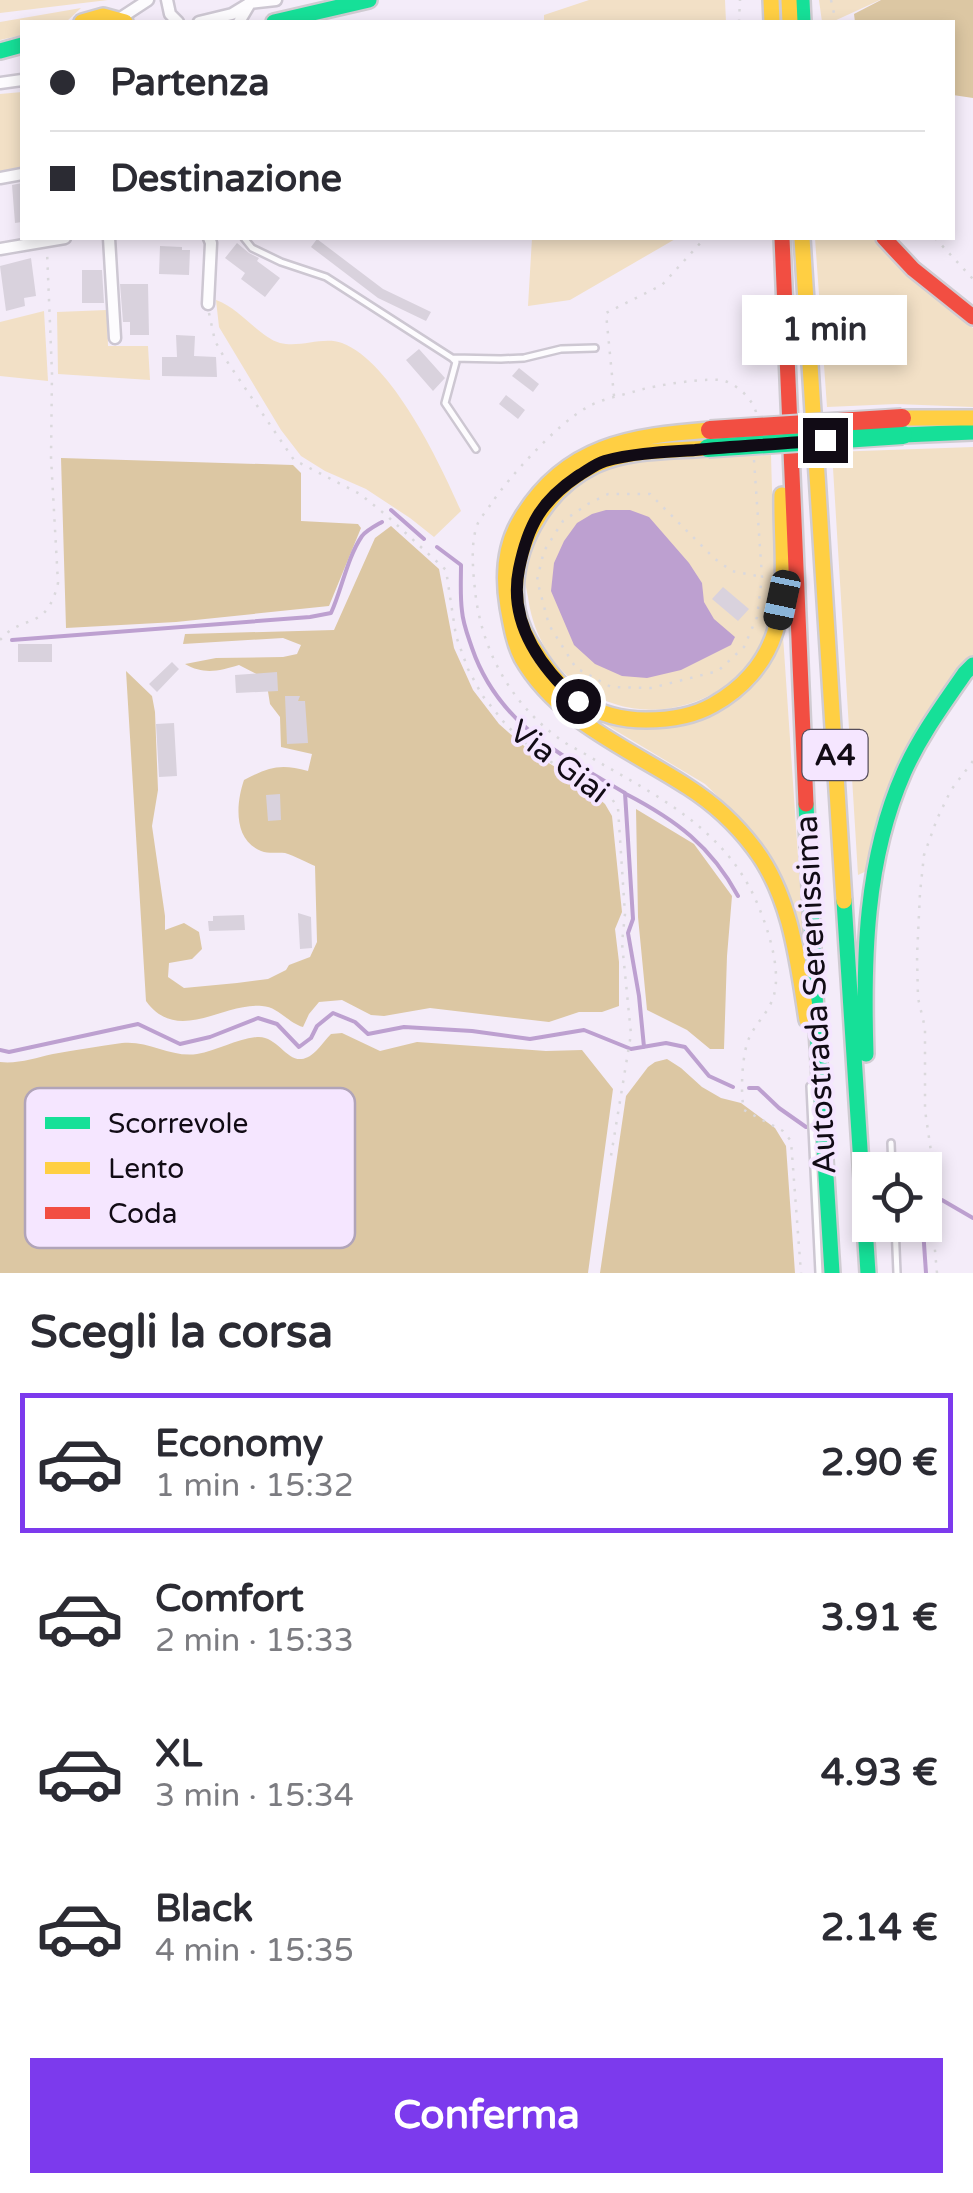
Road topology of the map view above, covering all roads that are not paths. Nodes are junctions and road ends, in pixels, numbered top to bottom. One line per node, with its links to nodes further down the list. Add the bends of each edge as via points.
1 (148, 0): 7 (street)
2 (276, 0): 4 (street)
3 (368, 0): 9 (main road)
4 (246, 12): 8 (street)
5 (88, 20): 6 (main road)
6 (118, 20)
7 (123, 20)
8 (207, 20)
9 (283, 20)
10 (46, 240): 17 (street)
11 (109, 240): 20 (street)
12 (209, 240): 18 (street)
13 (246, 240): 23 (lane, via 326,277)
14 (782, 240): 21 (main road, Autostrada Serenissima / A4)
15 (802, 240): 39 (main road, Autostrada Serenissima / A4)
16 (886, 240): 19 (main road)
17 (0, 249)
18 (208, 304)
19 (973, 317)
20 (115, 338)
21 (788, 339): 27 (main road, via 782,600 764,658 748,681 701,711 669,720 611,717 554,680 530,644 517,610 516,581 529,530 556,492 600,462); 34 (main road, Autostrada Serenissima / A4)
22 (596, 348): 23 (lane)
23 (452, 358): 28 (lane, via 445,402)
24 (973, 418): 25 (main road)
25 (902, 426): 26 (main road); 27 (main road, bridge)
26 (973, 432)
27 (709, 439): 34 (main road, via 638,436 574,460 531,501 517,526 506,554 504,592 522,656 558,703 722,811 768,868 802,989)
28 (476, 449)
29 (973, 665): 32 (main road, via 920,740 882,837 863,994)
30 (810, 1086): 37 (lane)
31 (891, 1143): 33 (lane)
32 (868, 1152)
33 (891, 1152)
34 (824, 1162): 38 (main road, Autostrada Serenissima / A4)
35 (870, 1242): 39 (main road)
36 (896, 1242): 40 (lane)
37 (819, 1273)
38 (832, 1273)
39 (870, 1273)
40 (898, 1273)

